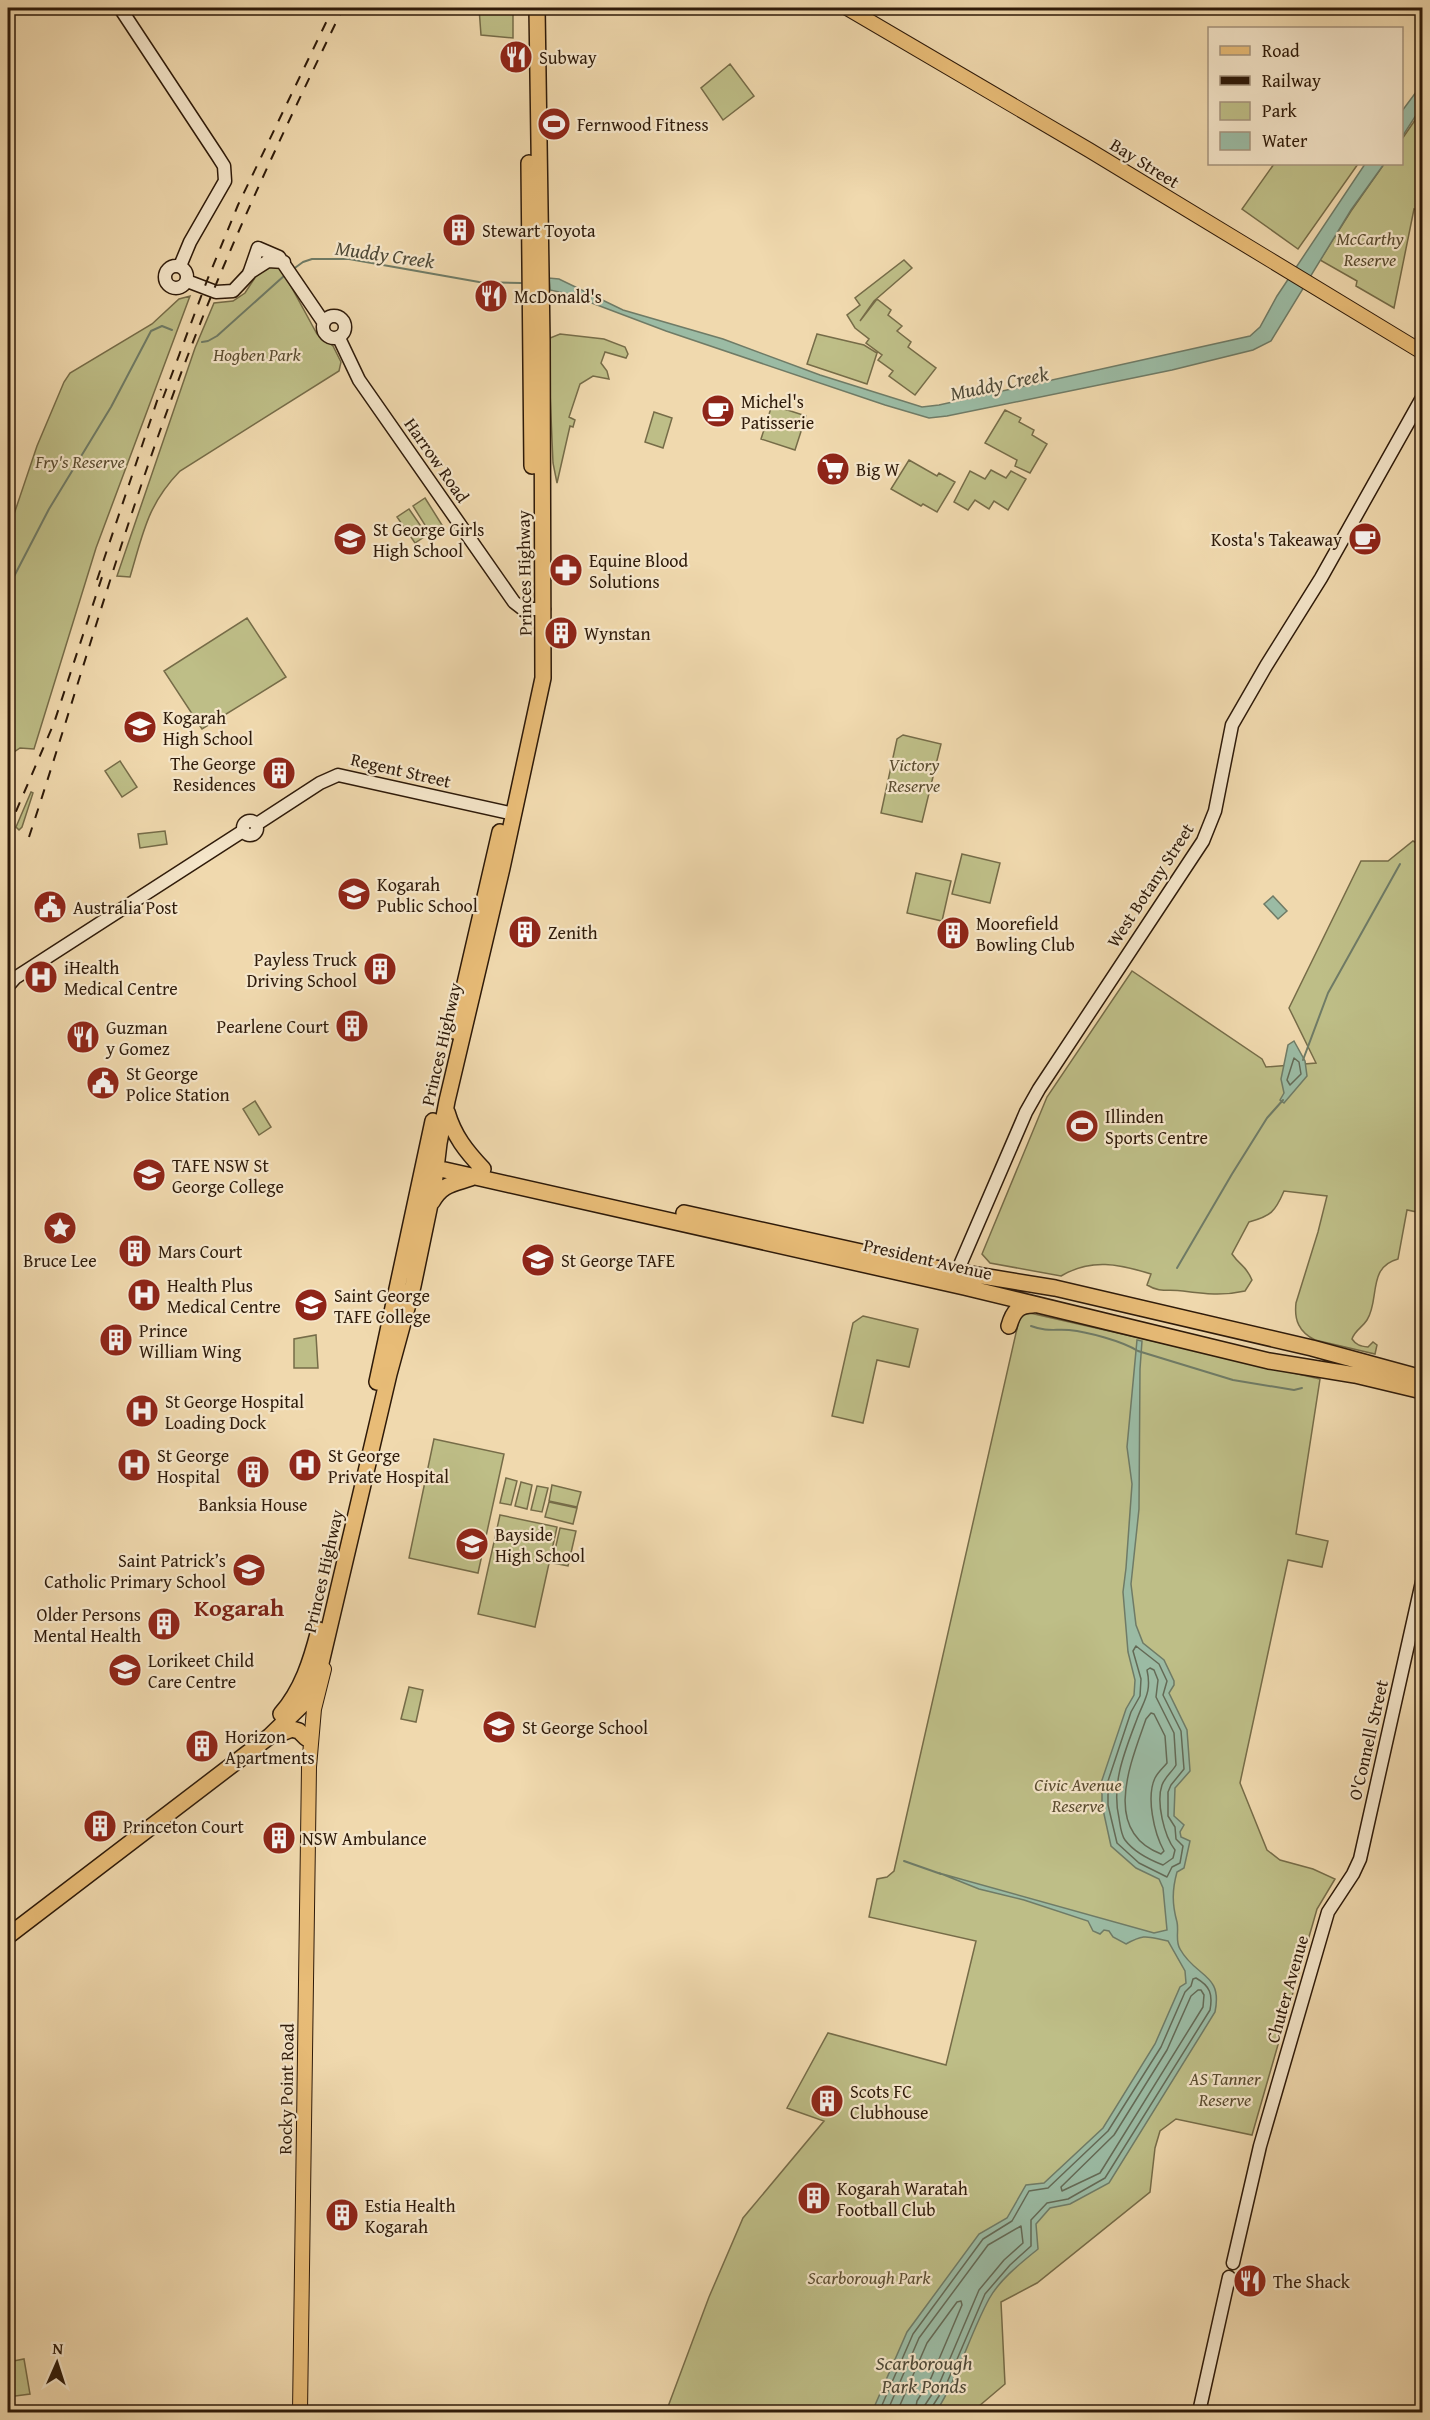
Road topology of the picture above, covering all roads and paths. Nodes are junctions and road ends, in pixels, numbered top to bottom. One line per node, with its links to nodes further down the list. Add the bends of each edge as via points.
1 (120, 8): 5 (main road, via 226,173)
2 (527, 8): 9 (highway, Princes Highway)
3 (537, 8): 9 (highway, Princes Highway)
4 (847, 8): 12 (main road, Bay Street)
5 (180, 266): 8 (main road, via 187,273); 8 (main road, via 167,271 166,282 175,288)
6 (287, 267): 7 (main road, via 268,261); 7 (main road, via 277,255 258,248); 10 (main road)
7 (249, 274): 8 (main road, via 233,291 216,292)
8 (187, 281)
9 (536, 283): 14 (highway, Princes Highway)
10 (328, 320): 11 (main road, via 323,330 326,336); 11 (main road, via 340,318 344,322)
11 (339, 338): 14 (main road, Harrow Road, via 353,371 514,603 520,608)
12 (1422, 352)
13 (1422, 399): 23 (main road, West Botany Street, via 1232,725 1215,811 1203,841 1038,1089)
14 (539, 609): 15 (highway, Princes Highway, via 533,681)
15 (509, 813): 16 (main road, Regent Street, via 338,775 257,824 247,821 243,831); 17 (highway, Princes Highway); 18 (highway, Princes Highway)
16 (8, 986)
17 (446, 1109): 18 (highway, Princes Highway); 19 (highway, via 451,1128)
18 (431, 1162): 19 (highway, President Avenue); 21 (highway, Princes Highway); 31 (highway, Princes Highway, via 327,1596)
19 (478, 1173): 20 (highway, President Avenue); 21 (highway, via 442,1188); 24 (highway, President Avenue, via 493,1180)
20 (645, 1205): 22 (highway, President Avenue); 23 (highway, President Avenue)
21 (430, 1207): 30 (highway, Princes Highway)
22 (703, 1220)
23 (957, 1272): 24 (main road); 27 (highway, President Avenue, via 1077,1293)
24 (937, 1281): 25 (highway, President Avenue)
25 (1036, 1305): 26 (highway, via 1018,1308); 28 (highway, President Avenue, via 1269,1361)
26 (1009, 1326)
27 (1422, 1378)
28 (1422, 1391)
29 (1422, 1582): 36 (main road, O'Connell Street, via 1360,1859)
30 (331, 1624): 32 (highway, Princes Highway, via 317,1675); 35 (main road, Rocky Point Road, via 332,1639 314,1709)
31 (301, 1685): 32 (main road, Rocky Point Road); 37 (highway, Princes Highway, via 290,1703 261,1732)
32 (303, 1704): 33 (main road, Rocky Point Road); 34 (highway, Princes Highway)
33 (306, 1738): 34 (highway, via 299,1731 288,1729); 35 (main road, Rocky Point Road)
34 (252, 1752): 38 (highway, Princes Highway)
35 (309, 1767): 39 (main road, Rocky Point Road)
36 (1335, 1900): 40 (main road, Chuter Avenue, via 1314,1956 1260,2146 1233,2263 1224,2268 1229,2277)
37 (8, 1924)
38 (8, 1936)
39 (300, 2412)
40 (1199, 2412)

